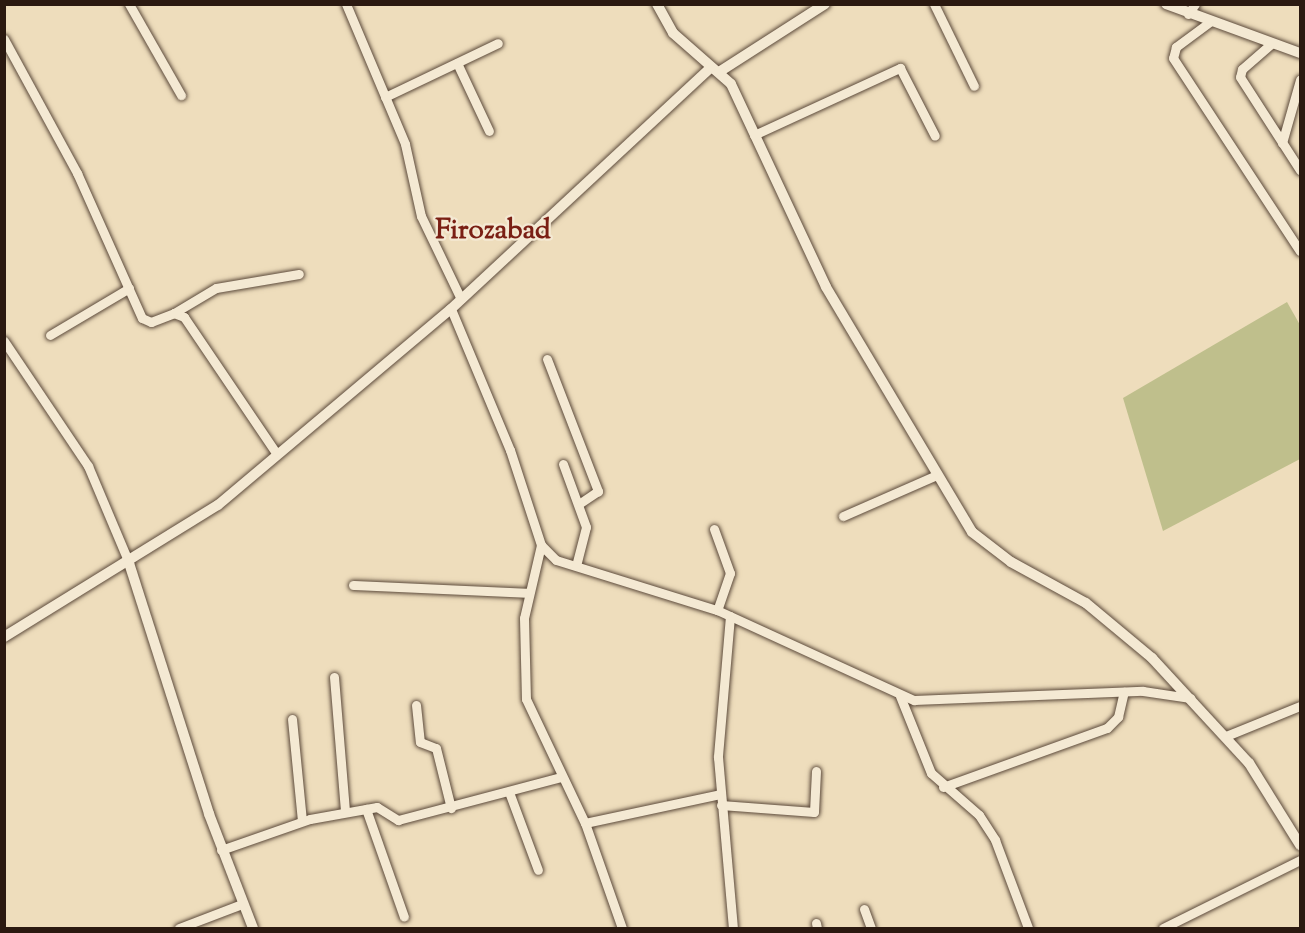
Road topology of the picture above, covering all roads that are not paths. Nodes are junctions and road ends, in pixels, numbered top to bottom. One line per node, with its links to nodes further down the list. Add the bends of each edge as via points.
1 (129, 4): 18 (street)
2 (346, 4): 19 (street)
3 (657, 4): 15 (street, via 673,33)
4 (825, 4): 15 (street)
5 (934, 4): 17 (street)
6 (1166, 4): 8 (street)
7 (1196, 4): 8 (street)
8 (1188, 14): 9 (street)
9 (1210, 21): 12 (street); 25 (street, via 1176,47 1173,58)
10 (4, 39): 27 (street, via 67,153)
11 (498, 43): 14 (street)
12 (1272, 43): 13 (street); 23 (street, via 1240,73)
13 (1300, 53)
14 (457, 63): 19 (street); 20 (street)
15 (715, 70): 21 (street, via 731,84); 28 (street)
16 (1300, 80): 23 (street)
17 (974, 86)
18 (181, 95)
19 (385, 97): 28 (street, via 405,144 420,216)
20 (489, 131)
21 (754, 135): 22 (street, via 900,68); 36 (street, via 811,259)
22 (935, 136)
23 (1282, 143): 24 (street)
24 (1300, 170)
25 (1300, 251)
26 (299, 274): 30 (street, via 216,288)
27 (129, 288): 30 (street, via 147,321); 31 (street)
28 (461, 299): 29 (street)
29 (451, 309): 34 (street); 40 (street, via 510,450)
30 (174, 313): 34 (street, via 184,317)
31 (50, 334)
32 (4, 341): 41 (street, via 88,466)
33 (547, 359): 37 (street, via 598,491)
34 (276, 453): 41 (street, via 200,519)
35 (563, 464): 37 (street)
36 (937, 475): 38 (street); 51 (street, via 983,543 1104,616)
37 (579, 504): 42 (street, via 586,527)
38 (843, 516)
39 (714, 529): 45 (street, via 730,573)
40 (541, 545): 42 (street, via 556,560); 44 (street)
41 (129, 562): 47 (street); 68 (street)
42 (576, 566): 45 (street)
43 (353, 585): 44 (street)
44 (527, 593): 57 (street, via 524,683)
45 (717, 610): 46 (street)
46 (730, 616): 50 (street); 60 (street)
47 (4, 637)
48 (334, 677): 64 (street)
49 (1124, 692): 50 (street, via 926,700); 51 (street); 58 (street, via 1118,717 1107,728)
50 (900, 696): 58 (street, via 931,773)
51 (1190, 698): 55 (street)
52 (416, 705): 63 (street, via 420,742 436,748)
53 (1300, 706): 55 (street)
54 (292, 719): 65 (street)
55 (1227, 736): 67 (street)
56 (816, 771): 61 (street, via 814,812)
57 (561, 777): 59 (street); 66 (street)
58 (943, 787): 79 (street, via 979,815 995,840)
59 (509, 792): 63 (street); 70 (street)
60 (720, 794): 61 (street); 66 (street)
61 (721, 805): 77 (street)
62 (366, 808): 63 (street, via 382,808 398,820); 64 (street); 73 (street)
63 (451, 808)
64 (345, 812): 65 (street)
65 (302, 821): 68 (street)
66 (585, 823): 76 (street)
67 (1300, 844)
68 (221, 850): 71 (street)
69 (1300, 860): 80 (street)
70 (538, 870)
71 (242, 904): 74 (street); 75 (street)
72 (864, 909): 78 (street)
73 (404, 917)
74 (179, 928)
75 (253, 928)
76 (622, 928)
77 (733, 928)
78 (871, 928)
79 (1028, 928)
80 (1163, 928)

